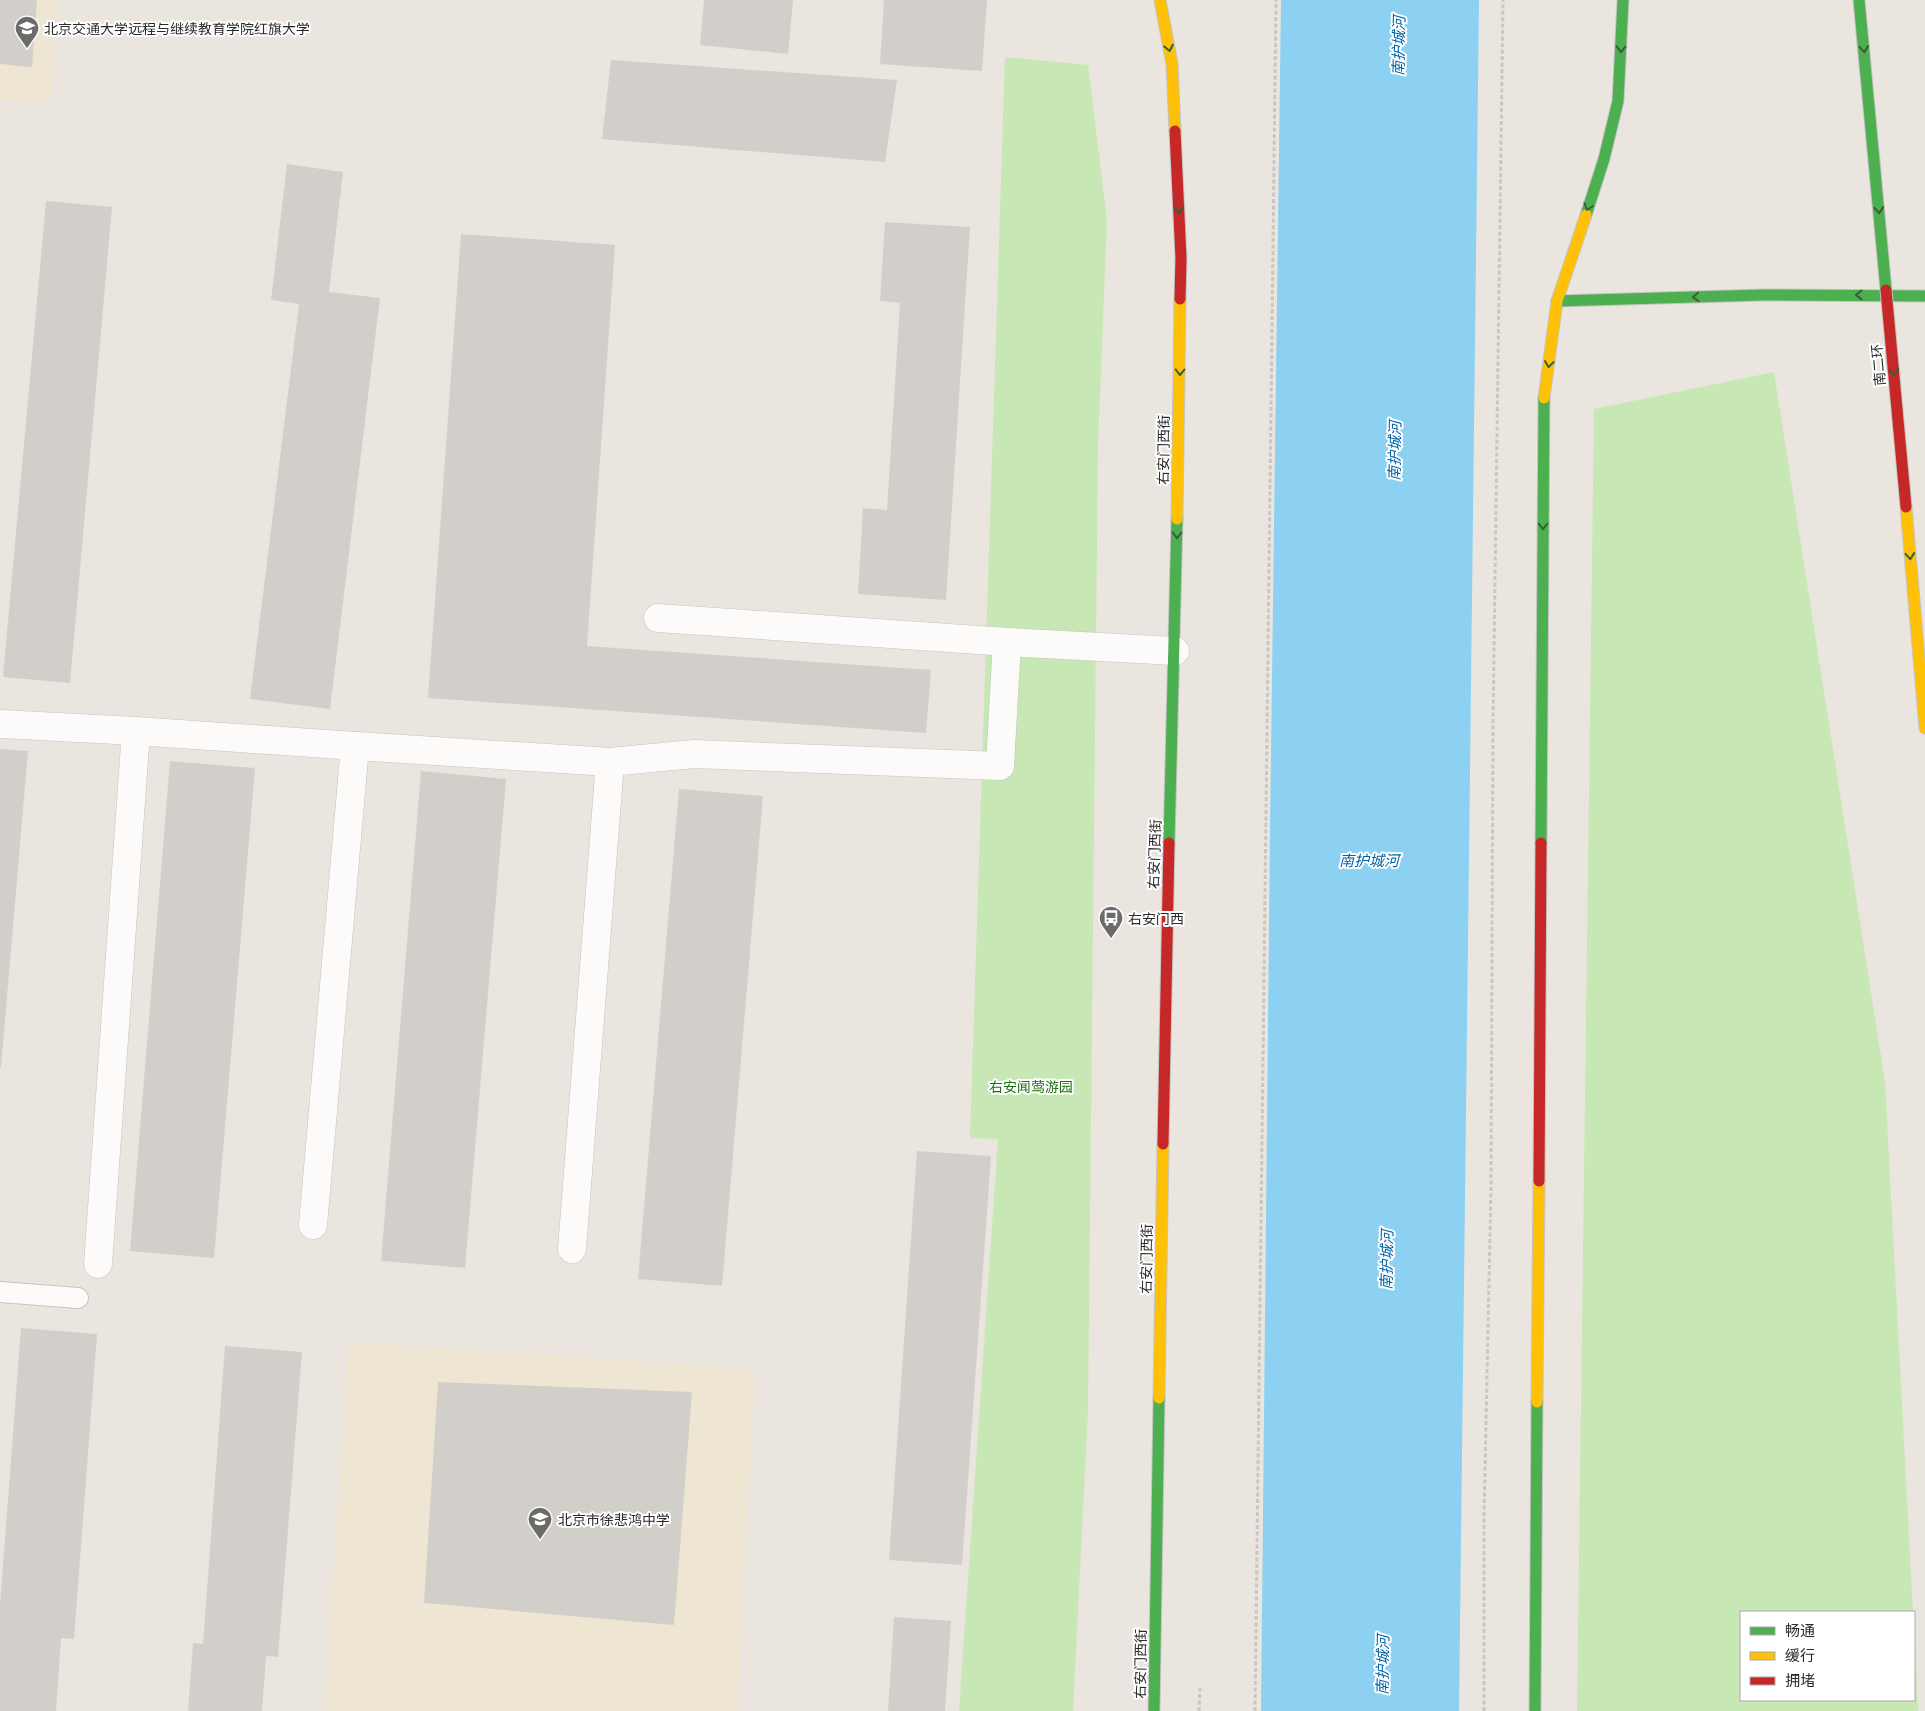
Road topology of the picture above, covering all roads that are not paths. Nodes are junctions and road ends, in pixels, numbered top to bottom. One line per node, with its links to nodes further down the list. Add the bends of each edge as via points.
1 (1160, 0): 9 (main road, 右安门西街, one-way to 9, via 1172,64 1182,258)
2 (1632, 0): 4 (main road)
3 (1859, 0): 11 (main road, 南二环, one-way to 11, bridge)
4 (1623, 4): 6 (main road, one-way to 6, via 1618,101 1604,159)
5 (1925, 296): 6 (main road, one-way to 6, via 1762,295)
6 (1556, 301): 21 (main road, one-way to 21, via 1544,398)
7 (658, 618): 8 (street)
8 (1007, 642): 9 (street); 14 (street, via 1000,766 694,754)
9 (1175, 651): 20 (main road, 右安门西街, via 1166,946)
10 (0, 724): 12 (street)
11 (1925, 728)
12 (136, 731): 13 (street); 17 (street)
13 (355, 746): 14 (street); 15 (street)
14 (610, 762): 16 (street)
15 (313, 1225)
16 (572, 1249)
17 (98, 1264)
18 (0, 1292): 19 (lane)
19 (78, 1298)
20 (1154, 1711)
21 (1535, 1711)

